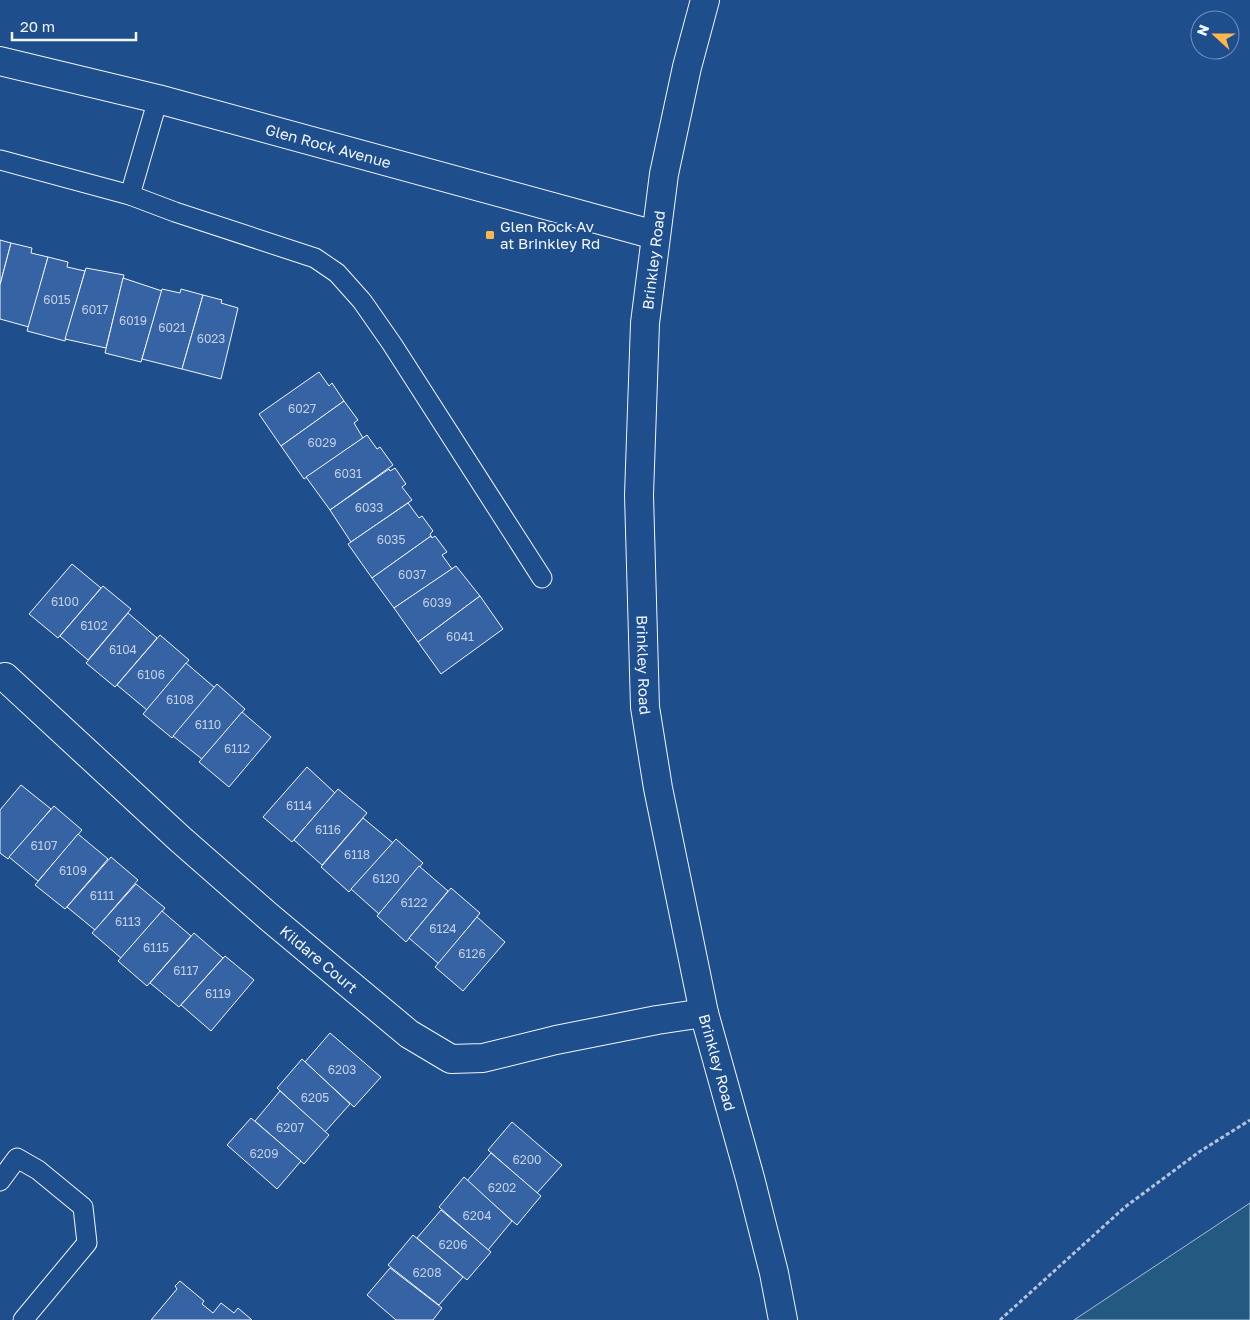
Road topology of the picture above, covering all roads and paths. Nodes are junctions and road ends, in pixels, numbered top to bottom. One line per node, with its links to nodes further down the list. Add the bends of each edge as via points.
1 (705, 0): 6 (street, Brinkley Road, via 664,174)
2 (0, 61): 3 (street, Glen Rock Avenue)
3 (158, 99): 5 (lane); 6 (street, Glen Rock Avenue)
4 (0, 160): 5 (lane)
5 (130, 195): 7 (lane, via 315,258 337,273 362,301 392,344)
6 (655, 235): 9 (street, Brinkley Road, via 645,323 639,495 645,707 658,788)
7 (542, 578)
8 (5, 677): 9 (street, Kildare Court, via 269,917 409,1034 451,1059 483,1058 556,1040)
9 (704, 1013): 13 (street, Brinkley Road, via 757,1207)
10 (1250, 1120): 14 (path, via 1199,1152 1125,1207)
11 (0, 1181): 12 (lane, via 17,1158 38,1170 84,1207 87,1243)
12 (24, 1320)
13 (783, 1320)
14 (1000, 1320)

